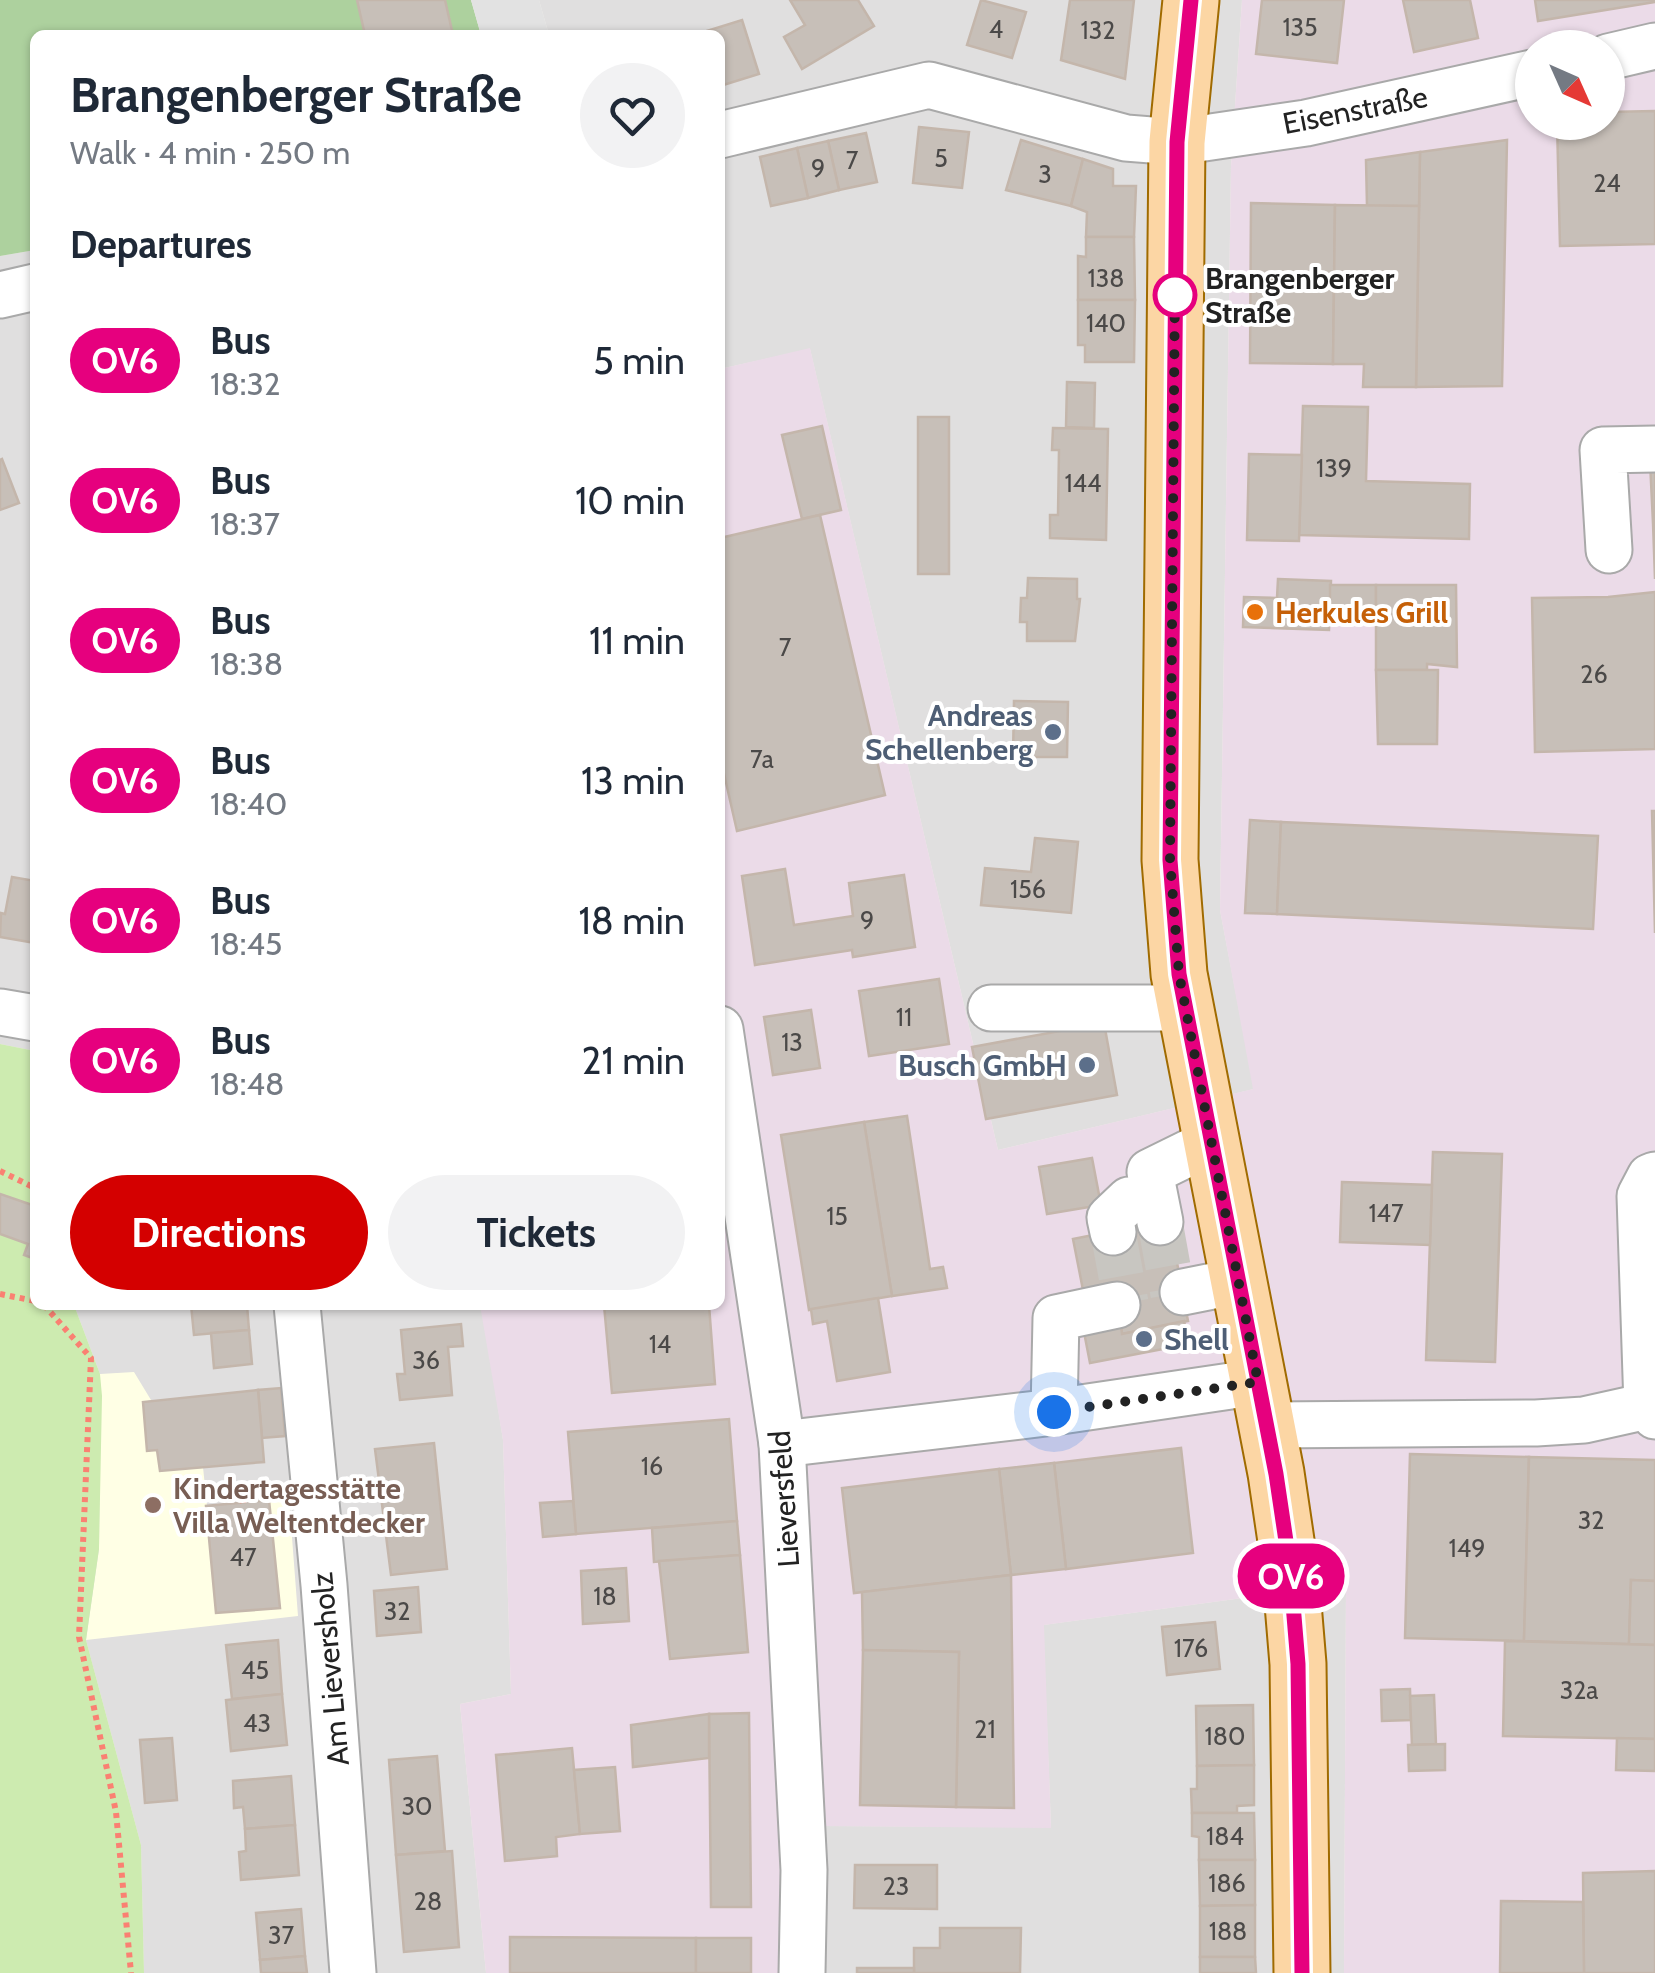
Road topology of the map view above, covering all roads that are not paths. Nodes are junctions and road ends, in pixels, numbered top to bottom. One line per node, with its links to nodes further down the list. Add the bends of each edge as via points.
1 (1191, 0): 6 (main road)
2 (1655, 46): 3 (street)
3 (1625, 53)
4 (1515, 77): 6 (street, Eisenstraße, via 1306,123)
5 (725, 135): 6 (street, via 929,85 1126,138)
6 (1177, 142): 12 (main road, via 1170,860)
7 (30, 288): 8 (street)
8 (0, 295)
9 (1655, 448): 10 (street, via 1604,450)
10 (1608, 550)
11 (991, 1008): 12 (street)
12 (1186, 1008): 16 (main road)
13 (0, 1012): 14 (street)
14 (30, 1017)
15 (725, 1062): 26 (street, Lieversfeld)
16 (1211, 1142): 18 (street); 19 (main road)
17 (1655, 1175): 24 (street, via 1640,1196)
18 (1126, 1215)
19 (1238, 1281): 20 (street); 23 (main road)
20 (1182, 1292)
21 (1106, 1300): 25 (street, via 1056,1318)
22 (297, 1310): 27 (street, Am Lieversholz)
23 (1262, 1403): 24 (street, via 1536,1423); 25 (street); 29 (main road, via 1290,1568 1298,1664)
24 (1651, 1411)
25 (1054, 1412): 26 (street)
26 (782, 1444): 28 (street, Lieversfeld, via 804,1870)
27 (353, 1973)
28 (802, 1973)
29 (1302, 1973)

